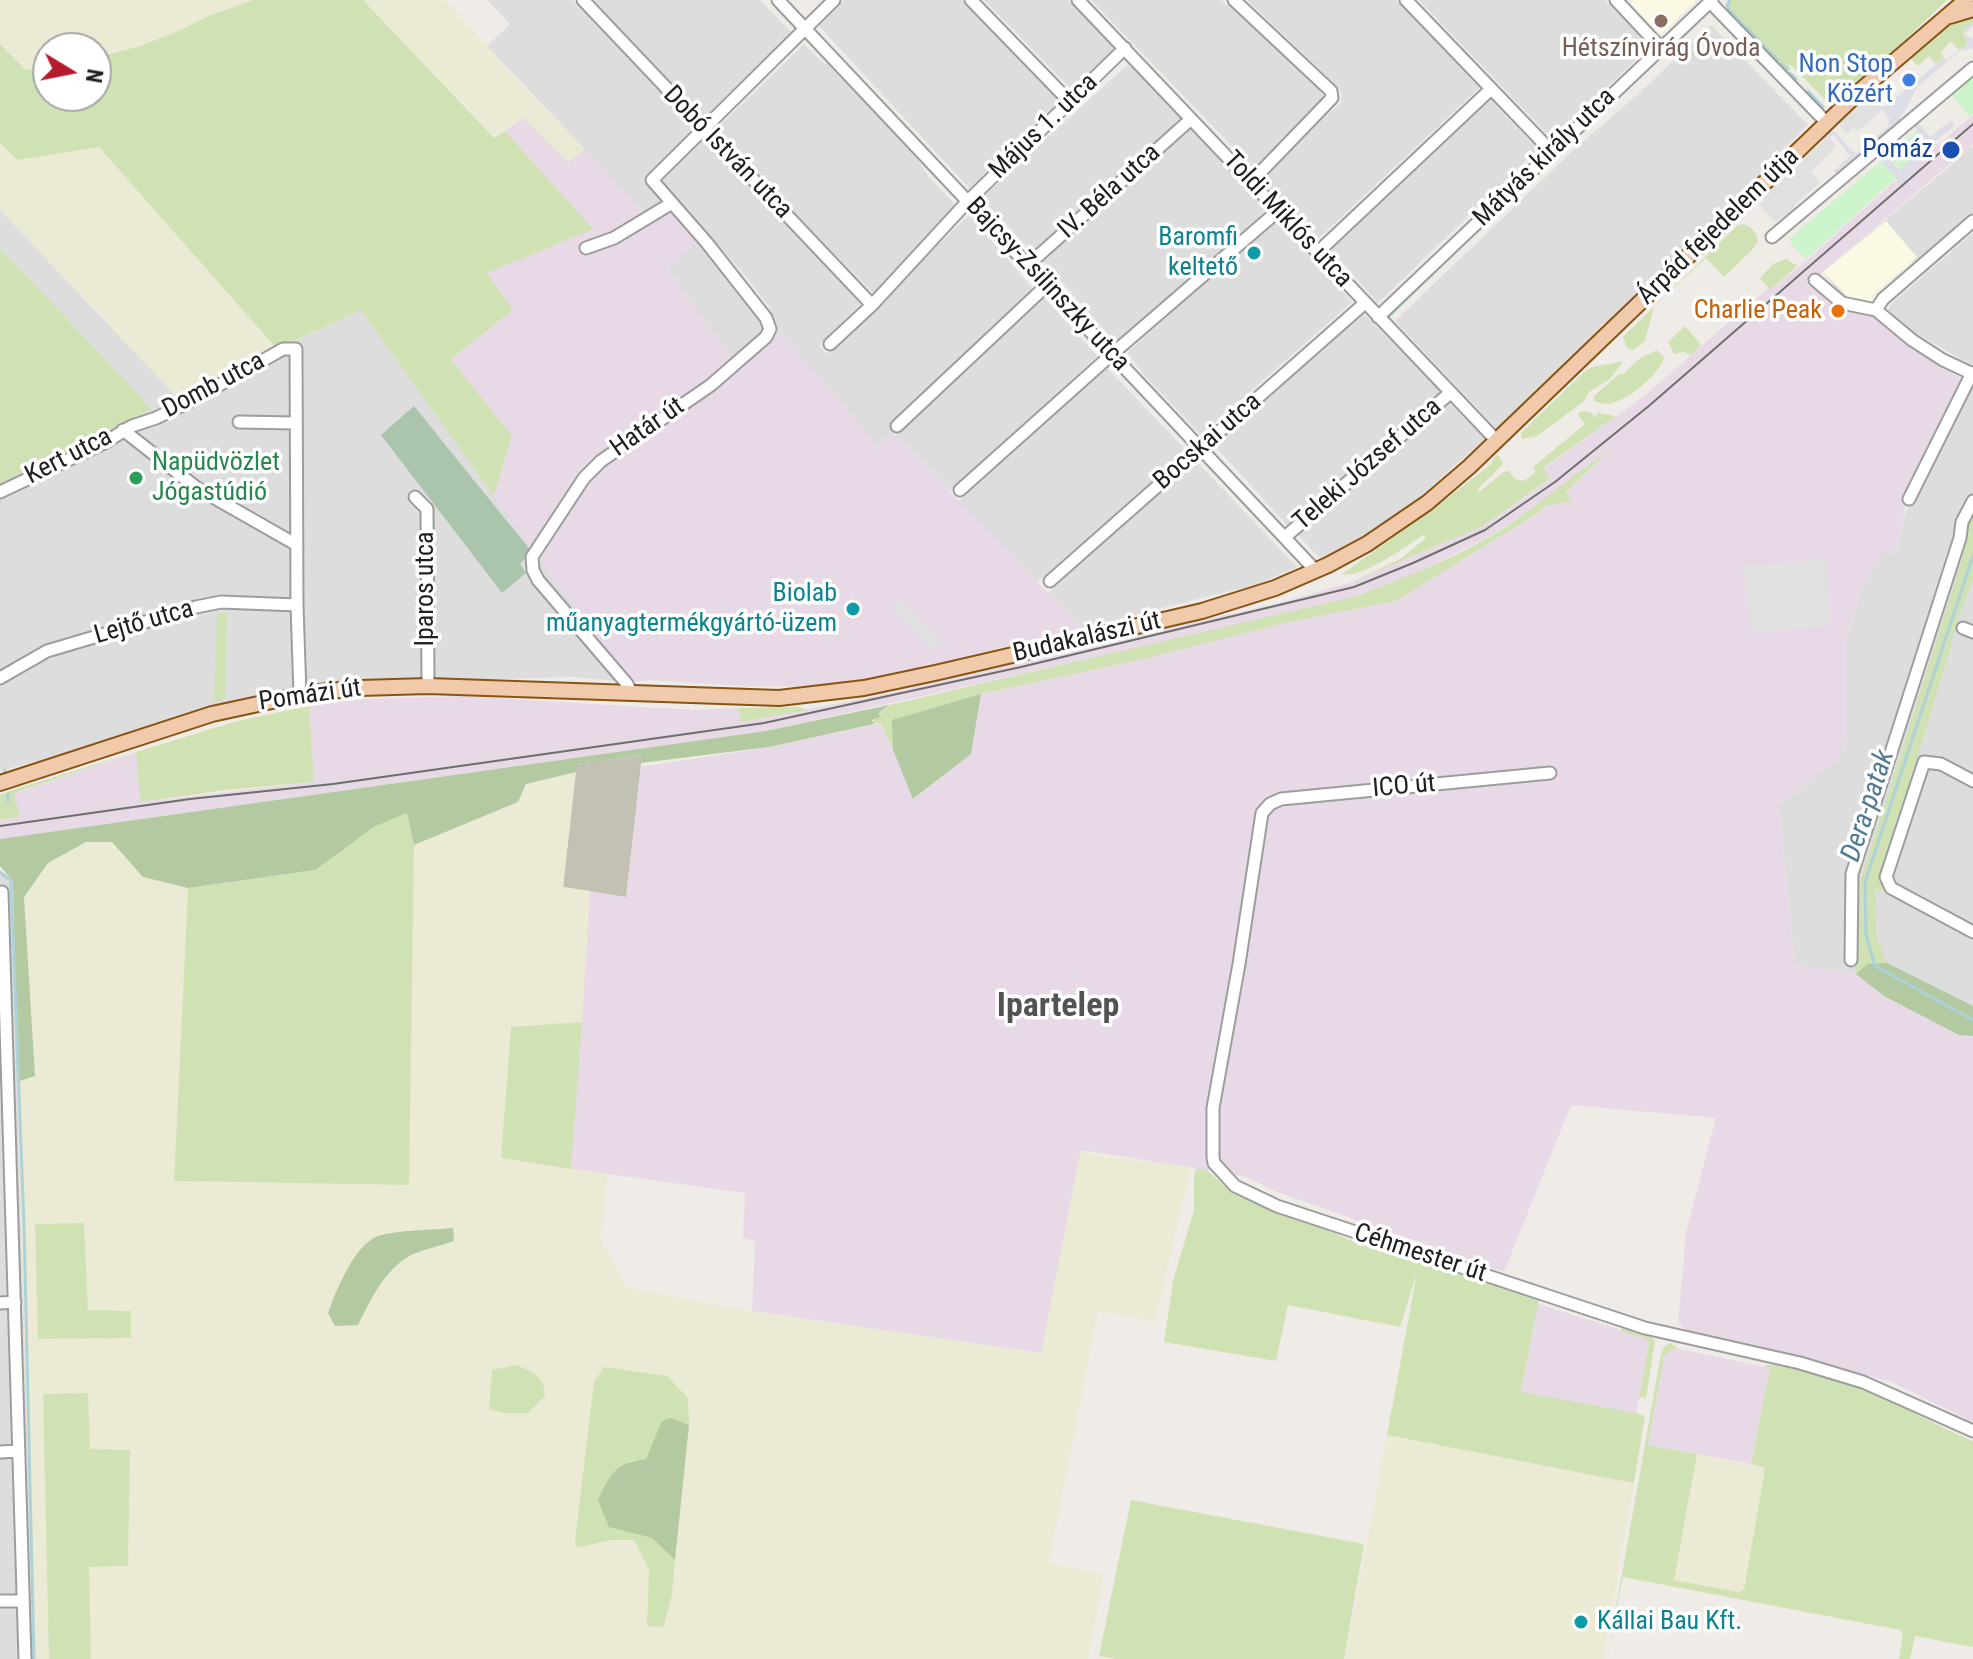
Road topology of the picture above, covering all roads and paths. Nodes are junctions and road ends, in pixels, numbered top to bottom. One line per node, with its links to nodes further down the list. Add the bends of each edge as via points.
1 (583, 0): 21 (street, Dobó István utca)
2 (778, 0): 13 (street, Bajcsy-Zsilinszky utca)
3 (834, 0): 13 (street)
4 (971, 0): 18 (street)
5 (1078, 0): 15 (street, Toldi Miklós utca)
6 (1234, 0): 23 (street, via 1331,91 1332,98)
7 (1406, 0): 17 (street)
8 (1616, 0): 14 (street)
9 (1966, 0): 12 (main road, Árpád fejedelem útja)
10 (1711, 1): 14 (street, Mátyás király utca); 20 (street)
11 (1973, 9): 12 (main road, Árpád fejedelem útja)
12 (1946, 18): 20 (main road, Árpád fejedelem útja)
13 (804, 28): 21 (street); 24 (street, Bajcsy-Zsilinszky utca)
14 (1660, 47): 22 (street, Mátyás király utca)
15 (1125, 48): 18 (street, Május 1. utca); 19 (street, Toldi Miklós utca)
16 (1973, 68): 28 (street)
17 (1491, 89): 22 (street); 30 (street)
18 (1070, 102): 24 (street, Május 1. utca)
19 (1191, 119): 23 (street, Toldi Miklós utca); 31 (street, IV. Béla utca)
20 (1827, 123): 46 (main road, Árpád fejedelem útja)
21 (705, 131): 25 (street, Határ út, via 652,180); 35 (street, Dobó István utca)
22 (1552, 152): 37 (street, Mátyás király utca)
23 (1250, 183): 26 (street, Toldi Miklós utca)
24 (968, 201): 31 (street, Bajcsy-Zsilinszky utca); 35 (street, Május 1. utca)
25 (672, 203): 29 (street, via 614,238); 60 (street, Határ út, via 749,295 770,329 711,385 601,461 532,557 538,580)
26 (1279, 210): 30 (street, Toldi Miklós utca); 39 (street)
27 (1973, 221): 36 (street)
28 (1772, 237)
29 (586, 248)
30 (1318, 252): 34 (street, Toldi Miklós utca)
31 (1028, 265): 33 (street, Bajcsy-Zsilinszky utca)
32 (1815, 280): 36 (street, via 1842,303)
33 (1047, 285): 39 (street, Bajcsy-Zsilinszky utca); 44 (street)
34 (1365, 303): 37 (street, Toldi Miklós utca); 47 (street, Bocskai utca)
35 (872, 305): 38 (street, Május 1. utca)
36 (1876, 310): 40 (street, via 1912,340)
37 (1378, 317): 41 (street, Toldi Miklós utca)
38 (830, 344)
39 (1111, 355): 47 (street, Bajcsy-Zsilinszky utca); 48 (street)
40 (1972, 374): 51 (street)
41 (1450, 393): 46 (street, Toldi Miklós utca); 53 (street, Teleki József utca)
42 (239, 422): 43 (street)
43 (296, 423): 45 (street, Domb utca, via 296,349 283,349 191,401); 54 (street, Domb utca)
44 (897, 426)
45 (123, 430): 49 (street, Kert utca); 54 (street, Kert utca, via 197,488)
46 (1496, 440): 55 (main road, Budakalászi út, via 1427,503)
47 (1201, 448): 53 (street, Bajcsy-Zsilinszky utca); 56 (street, Bocskai utca)
48 (960, 490)
49 (0, 492)
50 (415, 497): 59 (street, Iparos utca, via 427,509)
51 (1909, 499)
52 (1973, 501): 68 (street, via 1852,874)
53 (1285, 537): 55 (street, Bajcsy-Zsilinszky utca)
54 (297, 545): 57 (street, Domb utca)
55 (1316, 571): 60 (main road, Budakalászi út, via 1213,608 864,688 779,698)
56 (1050, 581)
57 (297, 605): 58 (street, Lejtő utca, via 221,602 196,607 47,651); 61 (street, Domb utca)
58 (0, 678)
59 (428, 686): 60 (main road, Pomázi út); 61 (main road, Pomázi út)
60 (632, 694)
61 (300, 695): 64 (main road, Pomázi út, via 212,714)
62 (1550, 773): 65 (street, ICO út, via 1281,799)
63 (1973, 781): 67 (street, via 1941,764 1924,762 1886,877 1891,888)
64 (0, 783)
65 (1262, 813): 73 (street, Céhmester út, via 1213,1108 1214,1163 1235,1186 1277,1206 1645,1328 1863,1382)
66 (2, 892): 69 (street)
67 (1973, 932)
68 (1851, 960)
69 (3, 1002): 70 (street)
70 (5, 1152): 71 (street)
71 (15, 1302): 72 (street); 74 (street)
72 (0, 1303)
73 (1973, 1431)
74 (19, 1451): 75 (street); 77 (street)
75 (0, 1452)
76 (0, 1601): 77 (street)
77 (22, 1601): 78 (street)
78 (25, 1659)

